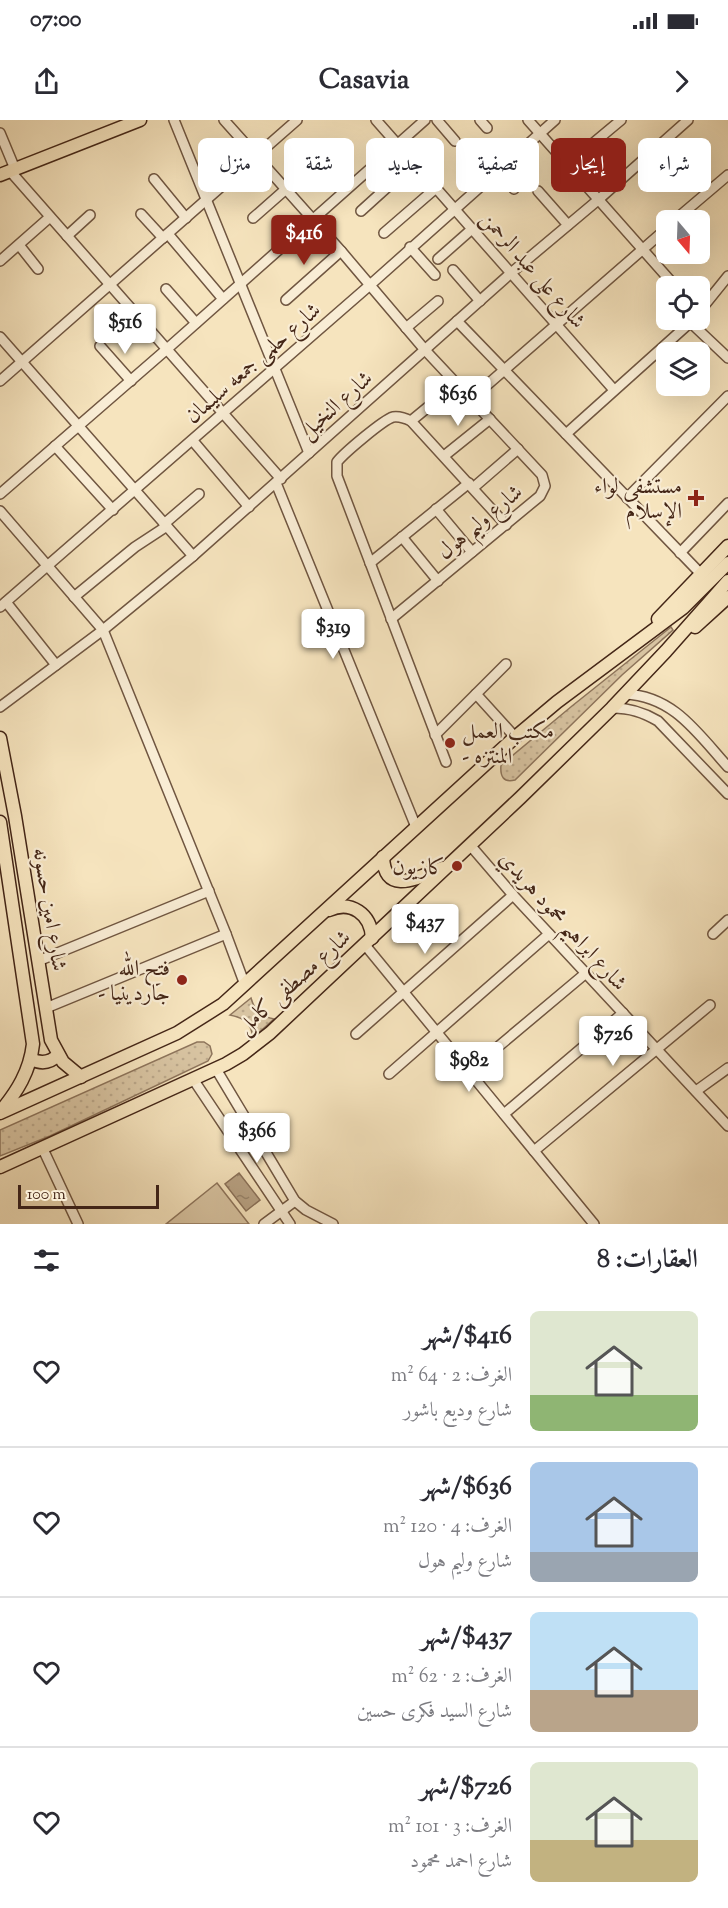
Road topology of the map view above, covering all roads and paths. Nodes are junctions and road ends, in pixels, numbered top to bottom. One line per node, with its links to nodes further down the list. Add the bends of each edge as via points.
1 (140, 120): 24 (main road)
2 (174, 120): 39 (street)
3 (224, 120): 16 (street, شارع وليم هول)
4 (297, 120): 22 (street)
5 (376, 120): 17 (street, شارع على عبد الرحمن)
6 (425, 120): 18 (street)
7 (437, 120): 21 (street)
8 (480, 120): 13 (street)
9 (528, 120): 15 (street)
10 (555, 120): 15 (street, شارع حلمى جمعه سليمان)
11 (621, 120): 20 (street)
12 (688, 120): 40 (street, شارع النخيل)
13 (487, 128)
14 (0, 133): 24 (street)
15 (540, 134): 19 (street, شارع حلمى جمعه سليمان); 23 (street)
16 (240, 138)
17 (392, 138)
18 (405, 138)
19 (535, 138)
20 (599, 138)
21 (455, 141)
22 (272, 142)
23 (551, 147)
24 (8, 172): 46 (street)
25 (366, 172): 49 (street)
26 (272, 174): 29 (street, شارع وليم هول)
27 (154, 179): 47 (street)
28 (726, 180): 42 (street)
29 (284, 187)
30 (284, 191): 48 (street)
31 (215, 192): 39 (street)
32 (289, 192): 49 (street, شارع وليم هول)
33 (382, 192): 43 (street)
34 (431, 192): 52 (street)
35 (440, 192): 41 (street, شارع على عبد الرحمن)
36 (473, 192): 41 (street, شارع حلمى جمعه سليمان)
37 (539, 192): 50 (street)
38 (591, 192): 40 (street)
39 (207, 199): 47 (street); 68 (street)
40 (598, 200): 50 (street, شارع النخيل); 58 (street)
41 (454, 208): 51 (street, شارع على عبد الرحمن); 57 (street, شارع حلمى جمعه سليمان)
42 (688, 210)
43 (361, 211)
44 (141, 214): 54 (street)
45 (90, 215): 53 (street)
46 (50, 218): 53 (street); 56 (street)
47 (186, 218): 54 (street)
48 (253, 218)
49 (313, 219): 59 (street, شارع وليم هول); 68 (street)
50 (568, 225): 64 (street, شارع النخيل)
51 (472, 229): 60 (street); 64 (street, شارع على عبد الرحمن)
52 (384, 233)
53 (67, 236): 69 (street)
54 (165, 236): 69 (street); 73 (street)
55 (656, 237): 58 (street)
56 (19, 245): 61 (street); 62 (street)
57 (410, 247): 65 (street); 70 (street, شارع حلمى جمعه سليمان)
58 (642, 249): 66 (street); 79 (street)
59 (341, 251): 70 (street, شارع وليم هول); 74 (street)
60 (438, 259)
61 (0, 261)
62 (38, 268)
63 (453, 270): 76 (street)
64 (511, 273): 76 (street, شارع النخيل); 79 (street, شارع على عبد الرحمن)
65 (435, 275)
66 (666, 276)
67 (728, 276): 72 (street)
68 (241, 283): 73 (street); 89 (street)
69 (110, 285): 85 (street); 88 (street)
70 (370, 285): 80 (street, شارع وليم هول); 89 (street, شارع حلمى جمعه سليمان)
71 (166, 289): 78 (street)
72 (710, 298)
73 (223, 299): 78 (street)
74 (286, 300)
75 (438, 301): 80 (street)
76 (480, 302): 77 (street, شارع النخيل)
77 (457, 321): 86 (street, شارع النخيل); 90 (street)
78 (196, 323): 85 (street)
79 (556, 324): 90 (street); 94 (street, شارع على عبد الرحمن)
80 (406, 328): 86 (street, شارع وليم هول)
81 (682, 330): 94 (street)
82 (701, 330): 87 (street)
83 (0, 337): 88 (street)
84 (100, 346): 92 (street)
85 (166, 349): 92 (street); 97 (street)
86 (425, 350): 93 (street, شارع وليم هول); 105 (street, شارع النخيل)
87 (728, 358)
88 (22, 362): 91 (street); 100 (street)
89 (275, 368): 97 (street, شارع حلمى جمعه سليمان); 105 (street)
90 (504, 369): 96 (street); 101 (street)
91 (0, 381)
92 (130, 381): 100 (street)
93 (456, 384): 96 (street, شارع وليم هول); 99 (street)
94 (614, 390): 101 (street)
95 (728, 396): 112 (street)
96 (471, 399): 98 (street, شارع وليم هول)
97 (223, 414): 102 (street, شارع حلمى جمعه سليمان); 107 (street)
98 (490, 419): 104 (street, شارع وليم هول); 106 (street)
99 (411, 421): 106 (street); 125 (street, via 398,417 385,421 339,459 336,466)
100 (78, 426): 103 (street); 109 (street)
101 (566, 434): 112 (street)
102 (193, 441): 109 (street, شارع حلمى جمعه سليمان); 114 (street)
103 (55, 446): 110 (street); 116 (street)
104 (518, 450): 108 (street); 119 (street, شارع وليم هول, via 542,475 545,486 540,496)
105 (309, 453): 107 (street, شارع النخيل)
106 (444, 456): 108 (street)
107 (278, 481): 114 (street, شارع النخيل); 151 (street)
108 (471, 485): 115 (street); 119 (street)
109 (135, 490): 116 (street, شارع حلمى جمعه سليمان); 118 (street)
110 (0, 494)
111 (198, 494): 118 (street)
112 (627, 498): 123 (street)
113 (728, 503): 123 (street)
114 (249, 507): 124 (street, شارع النخيل)
115 (436, 509): 120 (street); 122 (street)
116 (113, 510): 127 (street, شارع حلمى جمعه سليمان)
117 (0, 511): 127 (street)
118 (165, 525): 124 (street); 131 (street)
119 (506, 525): 122 (street, شارع وليم هول)
120 (402, 537): 125 (street); 129 (street)
121 (728, 546): 128 (main road, شارع مصطفى كامل)
122 (472, 552): 129 (street, شارع وليم هول)
123 (680, 553): 128 (street)
124 (193, 556): 135 (street, شارع النخيل)
125 (369, 563): 134 (street)
126 (728, 563): 136 (main road, شارع مصطفى كامل, via 683,608)
127 (48, 566): 131 (street); 133 (street, شارع حلمى جمعه سليمان)
128 (701, 574): 136 (main road, شارع مصطفى كامل)
129 (438, 581): 134 (street, شارع وليم هول)
130 (728, 581): 137 (main road, شارع مصطفى كامل)
131 (74, 597): 135 (street)
132 (728, 597): 137 (main road, شارع مصطفى كامل)
133 (3, 605): 139 (street)
134 (391, 620): 144 (street)
135 (103, 630): 139 (street, شارع النخيل); 155 (street)
136 (636, 644): 145 (main road, شارع مصطفى كامل)
137 (666, 651): 141 (main road, شارع مصطفى كامل)
138 (506, 664): 140 (street)
139 (56, 665): 142 (street, شارع النخيل)
140 (476, 694): 144 (street); 145 (street)
141 (626, 694): 143 (main road, شارع مصطفى كامل); 148 (street, via 651,698 674,710)
142 (0, 707)
143 (612, 708): 149 (street, via 629,708 658,721); 152 (main road, شارع مصطفى كامل)
144 (435, 735): 147 (street)
145 (515, 737): 151 (main road, شارع مصطفى كامل)
146 (0, 738): 163 (main road, شارع امين حسونه)
147 (446, 762)
148 (728, 767)
149 (728, 795)
150 (0, 822): 174 (main road, شارع امين حسونه, via 33,1044)
151 (416, 827): 153 (main road, شارع مصطفى كامل)
152 (470, 845): 154 (main road, شارع مصطفى كامل); 156 (street, شارع ابراهيم محمود هريدي)
153 (383, 857): 154 (main road, via 387,874 398,882); 157 (main road, شارع مصطفى كامل)
154 (448, 866): 162 (main road, شارع مصطفى كامل)
155 (208, 891): 159 (street); 163 (street)
156 (513, 895): 160 (street, شارع ابراهيم محمود هريدي); 166 (street)
157 (327, 910): 162 (main road, via 346,906 358,911 370,925); 165 (main road, شارع مصطفى كامل)
158 (728, 920): 161 (street)
159 (226, 934): 165 (street); 168 (street)
160 (549, 934): 164 (street, شارع ابراهيم محمود هريدي); 170 (street)
161 (713, 934)
162 (368, 942): 166 (street); 176 (main road, شارع مصطفى كامل, via 259,1043)
163 (38, 961): 168 (main road, شارع امين حسونه)
164 (586, 974): 169 (street, شارع ابراهيم محمود هريدي); 177 (street)
165 (245, 985): 179 (main road, شارع مصطفى كامل, via 193,1024)
166 (403, 992): 170 (street); 171 (street)
167 (710, 1005): 172 (street)
168 (46, 1008): 173 (main road, شارع امين حسونه, via 51,1040)
169 (623, 1013): 172 (street, شارع ابراهيم محمود هريدي); 183 (street)
170 (436, 1033): 177 (street); 178 (street)
171 (356, 1034)
172 (657, 1049): 181 (street, شارع ابراهيم محمود هريدي); 186 (street)
173 (58, 1055): 174 (main road, via 48,1062); 179 (main road, شارع امين حسونه)
174 (31, 1059): 182 (main road, شارع امين حسونه)
175 (728, 1068): 181 (street)
176 (216, 1069): 180 (main road, شارع مصطفى كامل); 188 (street)
177 (468, 1072): 183 (street)
178 (388, 1074)
179 (81, 1077): 182 (main road, شارع مصطفى كامل)
180 (193, 1079): 185 (main road, شارع مصطفى كامل); 189 (street)
181 (696, 1091): 184 (street, شارع ابراهيم محمود هريدي)
182 (0, 1113)
183 (504, 1114): 186 (street)
184 (728, 1126)
185 (42, 1147): 187 (main road, شارع مصطفى كامل); 190 (street)
186 (534, 1151): 194 (street)
187 (0, 1167)
188 (295, 1201): 189 (street); 193 (street)
189 (281, 1210): 191 (street); 192 (street)
190 (78, 1224)
191 (264, 1224)
192 (291, 1224)
193 (333, 1224)
194 (594, 1224)

